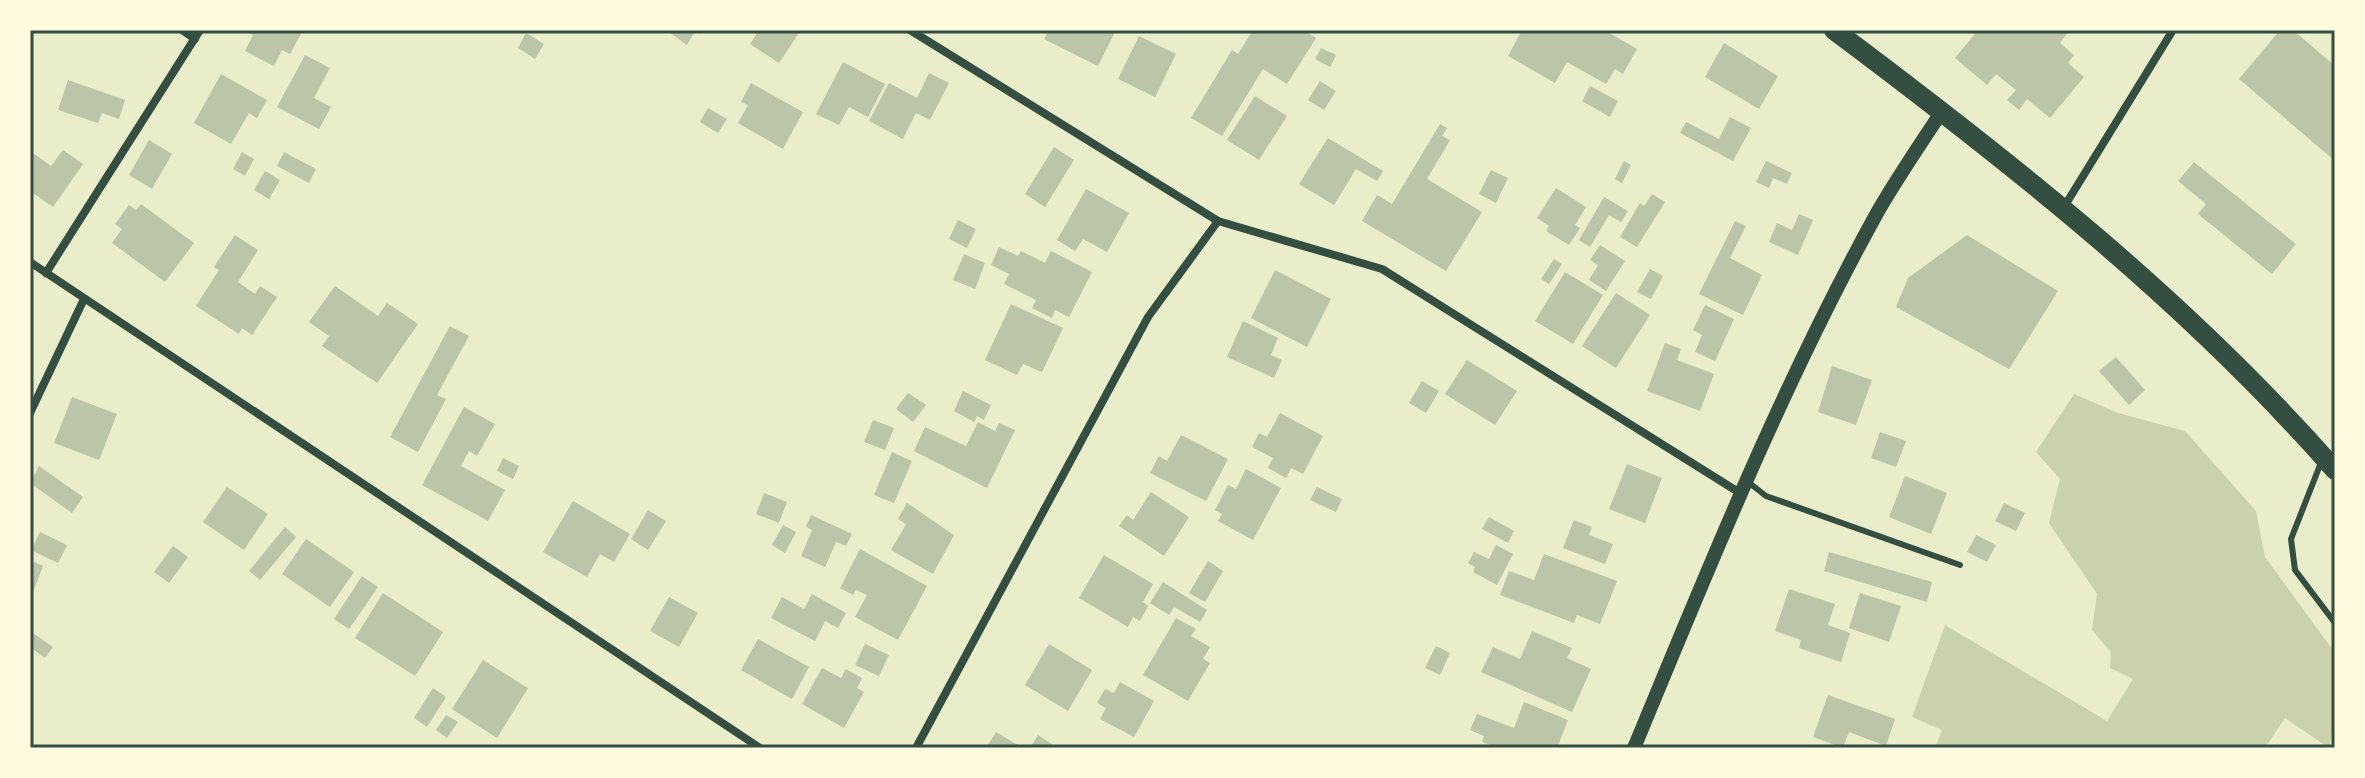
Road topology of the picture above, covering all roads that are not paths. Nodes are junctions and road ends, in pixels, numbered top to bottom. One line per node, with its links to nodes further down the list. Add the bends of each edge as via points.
1 (182, 30): 6 (street)
2 (200, 30): 6 (street)
3 (910, 30): 9 (street)
4 (1834, 30): 7 (main road)
5 (2173, 30): 8 (street)
6 (195, 39): 11 (street)
7 (1942, 111): 8 (main road); 15 (street, via 1878,212)
8 (2064, 207): 14 (main road, via 2165,296)
9 (1218, 221): 15 (street, via 1382,269); 19 (street, via 1148,317)
10 (30, 262): 11 (street)
11 (46, 273): 12 (street)
12 (84, 299): 13 (street); 18 (street)
13 (30, 413)
14 (2329, 464): 17 (lane, via 2291,539 2295,570)
15 (1743, 486): 16 (lane); 20 (street)
16 (1960, 565)
17 (2335, 623)
18 (760, 748)
19 (916, 748)
20 (1634, 748)

